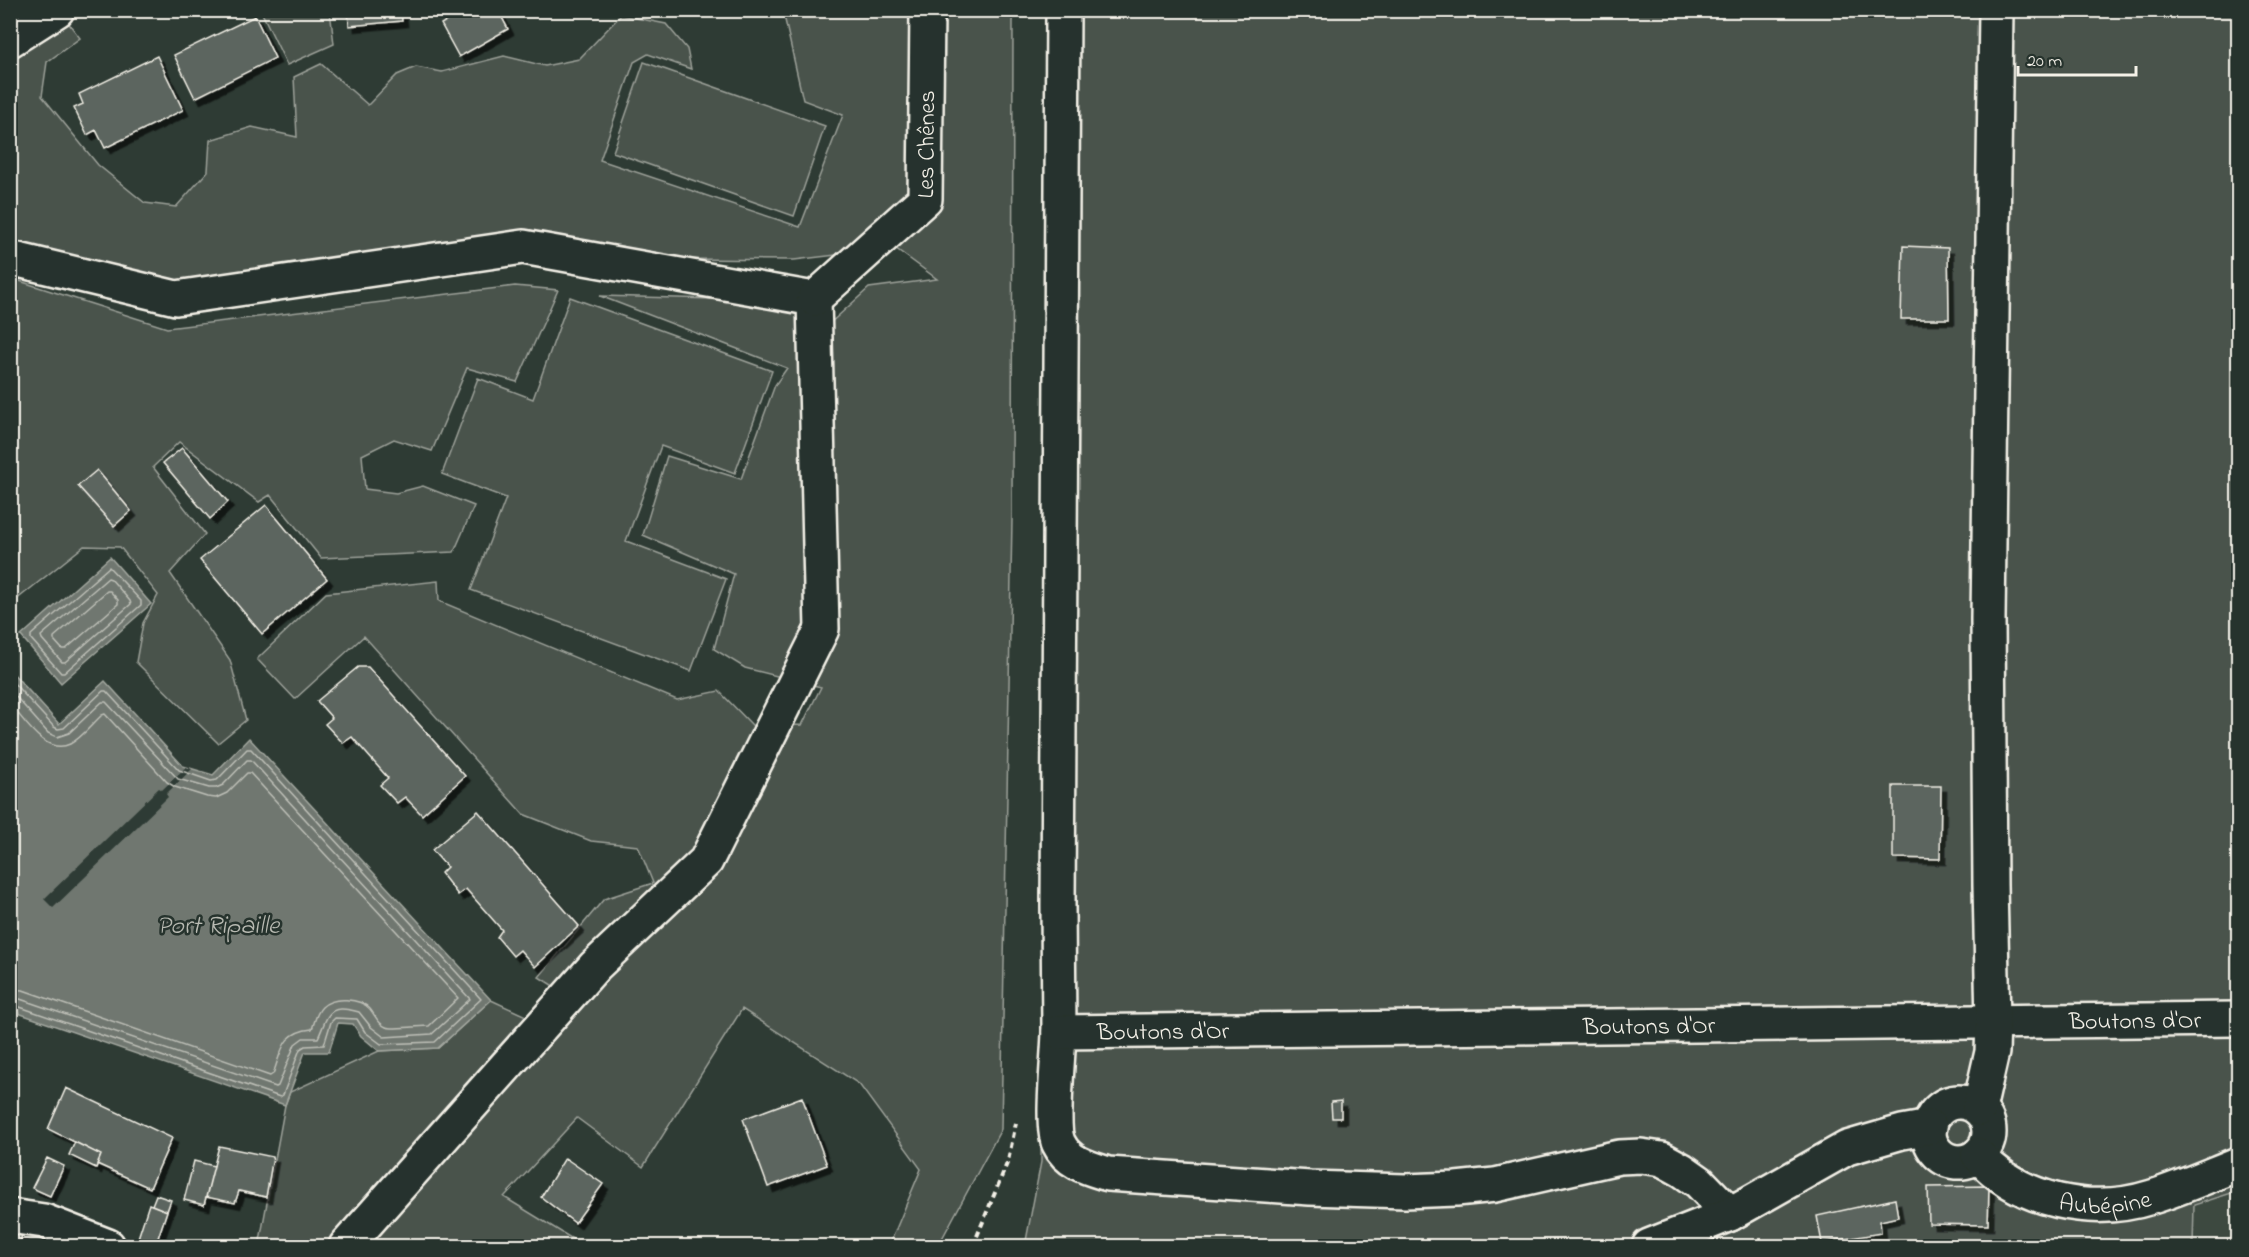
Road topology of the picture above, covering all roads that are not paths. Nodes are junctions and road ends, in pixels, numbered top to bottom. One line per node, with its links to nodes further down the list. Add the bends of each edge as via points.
1 (57, 10): 5 (street)
2 (927, 10): 7 (street, Les Chênes, via 925,199)
3 (1063, 10): 10 (street)
4 (1996, 10): 9 (street, via 1988,619)
5 (10, 40)
6 (10, 258): 7 (street, via 176,298 523,247)
7 (814, 299): 18 (street, via 822,629 706,861 595,966)
8 (2238, 1019): 9 (street, Boutons d'Or)
9 (1993, 1023): 10 (street, Boutons d'Or); 11 (street, via 1992,1053)
10 (1059, 1032): 15 (street, via 1055,1117 1058,1143 1070,1159 1108,1174 1405,1191 1495,1185 1619,1157 1641,1156 1662,1159 1682,1170)
11 (1979, 1110): 12 (street, via 1965,1102 1951,1103 1939,1110); 13 (street, via 1989,1128 1985,1147)
12 (1930, 1127): 13 (street, via 1935,1150 1945,1159 1964,1161); 15 (street, via 1847,1148)
13 (1978, 1155): 14 (street, Aubépine, via 2022,1190 2059,1201 2107,1206 2152,1197)
14 (2238, 1164)
15 (1730, 1214): 19 (street)
16 (10, 1216): 17 (street, via 44,1221)
17 (108, 1246)
18 (346, 1246)
19 (1649, 1246)

